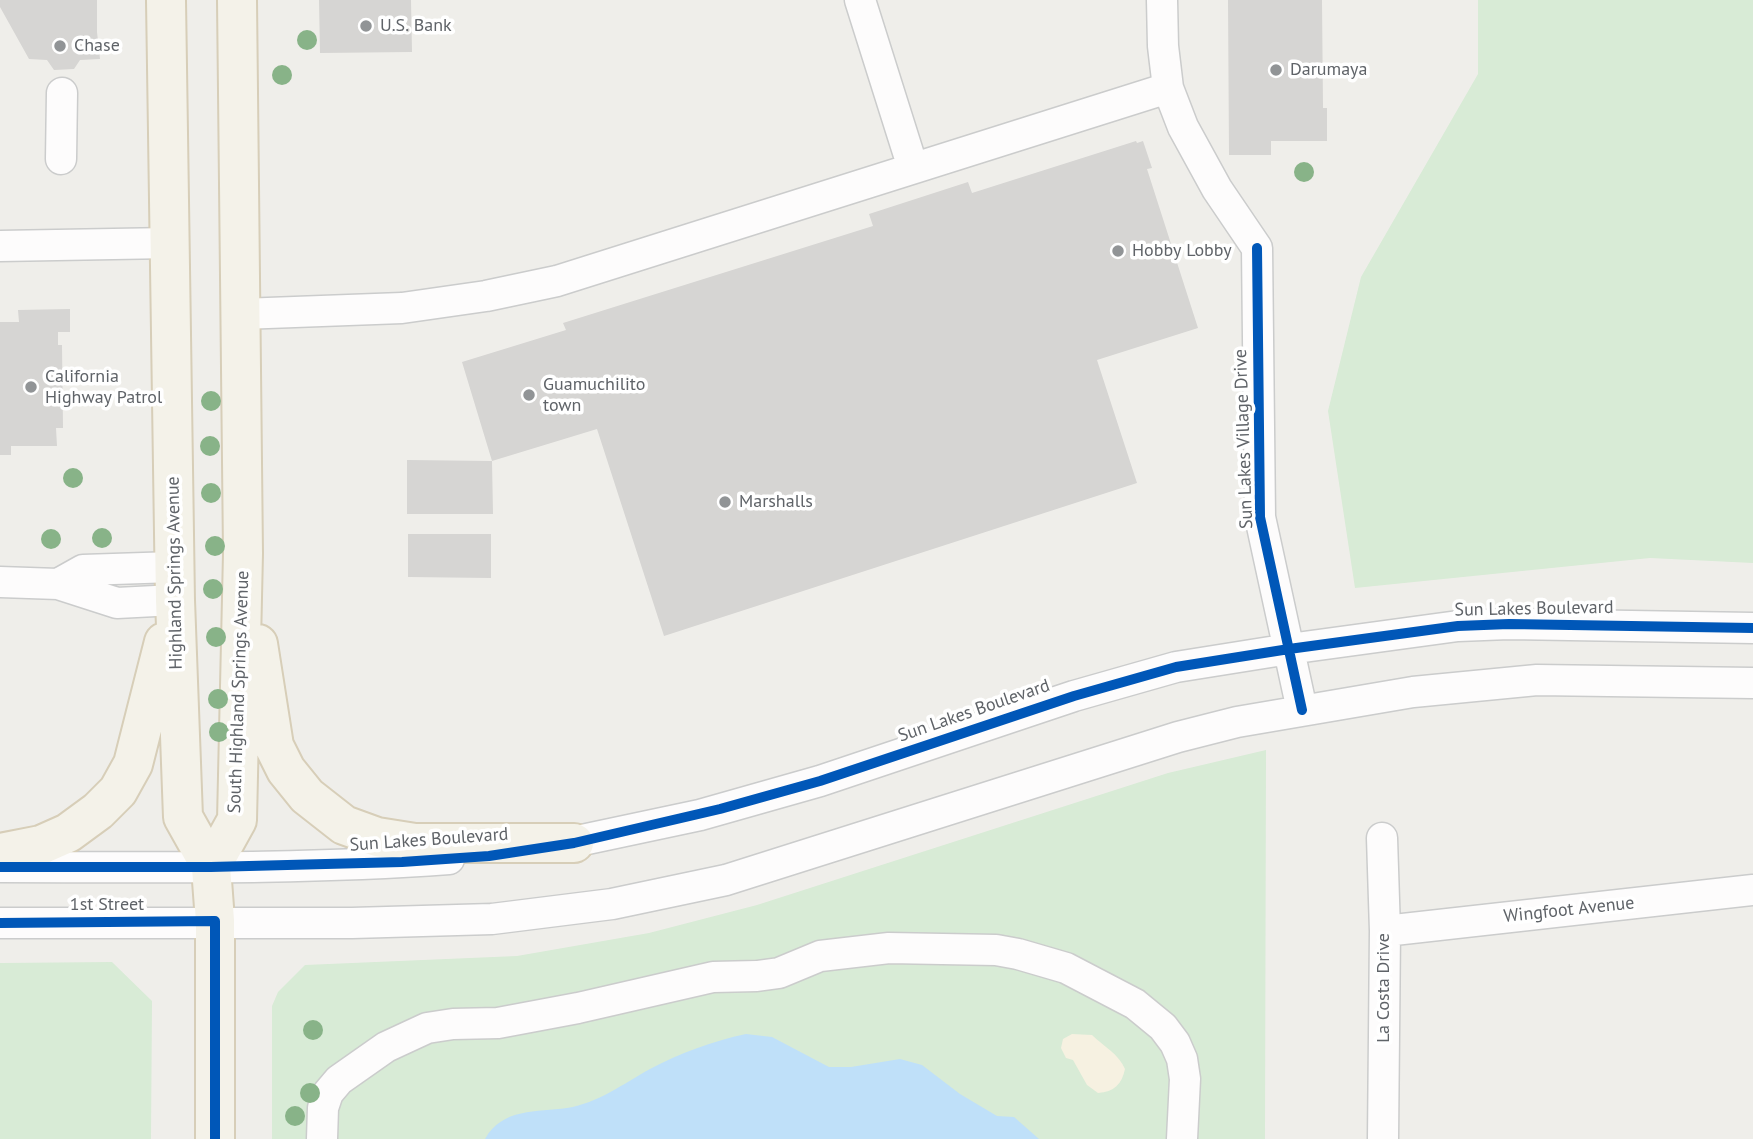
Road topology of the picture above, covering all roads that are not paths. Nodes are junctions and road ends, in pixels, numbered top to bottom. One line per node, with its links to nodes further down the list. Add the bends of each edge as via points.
1 (166, 0): 9 (main road, Highland Springs Avenue)
2 (237, 0): 11 (main road)
3 (860, 0): 8 (street)
4 (1162, 0): 5 (street)
5 (1168, 88): 8 (street); 16 (street, Sun Lakes Village Drive, via 1198,157 1257,248 1260,517)
6 (62, 93): 7 (street)
7 (61, 159)
8 (913, 168): 11 (street, via 545,284 402,308)
9 (170, 243): 10 (street); 14 (main road, Highland Springs Avenue)
10 (0, 246)
11 (241, 314): 12 (main road)
12 (243, 553): 20 (main road, via 275,746 286,770 307,796 344,825 377,837 415,843); 23 (main road, South Highland Springs Avenue, via 237,820)
13 (0, 582): 14 (street, via 58,584 117,603)
14 (174, 583): 21 (main road, via 133,764 118,791 68,833 41,845); 23 (main road, Highland Springs Avenue, via 183,817)
15 (1753, 628): 16 (street, Sun Lakes Boulevard, via 1458,626)
16 (1289, 649): 18 (street, Sun Lakes Village Drive); 20 (street, Sun Lakes Boulevard, via 1176,667 820,781 700,815)
17 (1753, 683): 18 (street, via 1537,680 1413,692)
18 (1302, 710): 25 (street, via 1178,737 726,880 612,904 492,919)
19 (1382, 838): 27 (street, La Costa Drive)
20 (574, 843): 23 (street, Sun Lakes Boulevard, via 489,856 402,862)
21 (0, 853)
22 (0, 867): 23 (street)
23 (211, 867): 25 (main road, Highland Springs Avenue)
24 (1753, 890): 27 (street, Wingfoot Avenue)
25 (215, 921): 26 (street, 1st Street); 28 (main road, Highland Springs Avenue)
26 (0, 923)
27 (1385, 931): 31 (street, La Costa Drive)
28 (215, 1139)
29 (322, 1139): 30 (street, via 323,1108 339,1080 386,1047 427,1028 498,1023 713,977 779,973 820,956 889,948 1018,954 1066,968 1135,1004 1163,1027 1182,1059)
30 (1182, 1139)
31 (1383, 1139)

